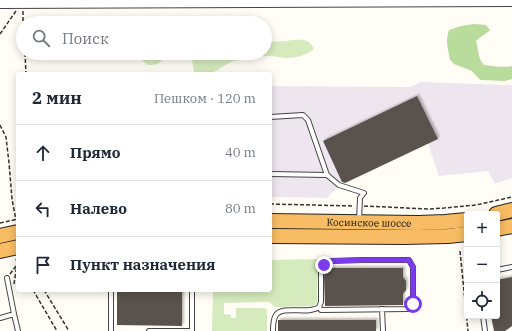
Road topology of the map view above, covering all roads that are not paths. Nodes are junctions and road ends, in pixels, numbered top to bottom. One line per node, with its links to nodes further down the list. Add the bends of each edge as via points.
1 (386, 1): 2 (street); 3 (street, via 23,6)
2 (512, 1)
3 (0, 3)
4 (272, 116): 6 (lane, via 303,115 308,120)
5 (272, 174): 6 (lane)
6 (326, 175): 11 (lane, via 339,185 364,193 360,198)
7 (512, 210): 8 (highway)
8 (500, 213)
9 (464, 220): 11 (highway, Косинское шоссе)
10 (272, 221): 11 (highway, Косинское шоссе)
11 (358, 222)
12 (16, 225): 16 (highway)
13 (512, 226): 14 (highway)
14 (500, 228)
15 (464, 234): 17 (highway, Косинское шоссе, via 404,237)
16 (0, 236)
17 (272, 236)
18 (16, 247): 19 (highway)
19 (0, 251)
20 (512, 267): 21 (lane)
21 (500, 269)
22 (7, 278): 27 (lane)
23 (111, 292): 31 (lane)
24 (192, 292): 33 (lane)
25 (319, 308): 26 (lane); 26 (lane, via 321,270 327,262 409,260 413,267 413,304 408,309); 34 (lane, via 280,312 275,315)
26 (382, 309): 35 (lane)
27 (14, 314): 28 (lane); 30 (lane)
28 (0, 318)
29 (483, 319): 36 (lane)
30 (18, 331)
31 (111, 331)
32 (149, 331): 33 (lane)
33 (192, 331)
34 (273, 331)
35 (383, 331)
36 (485, 331)

